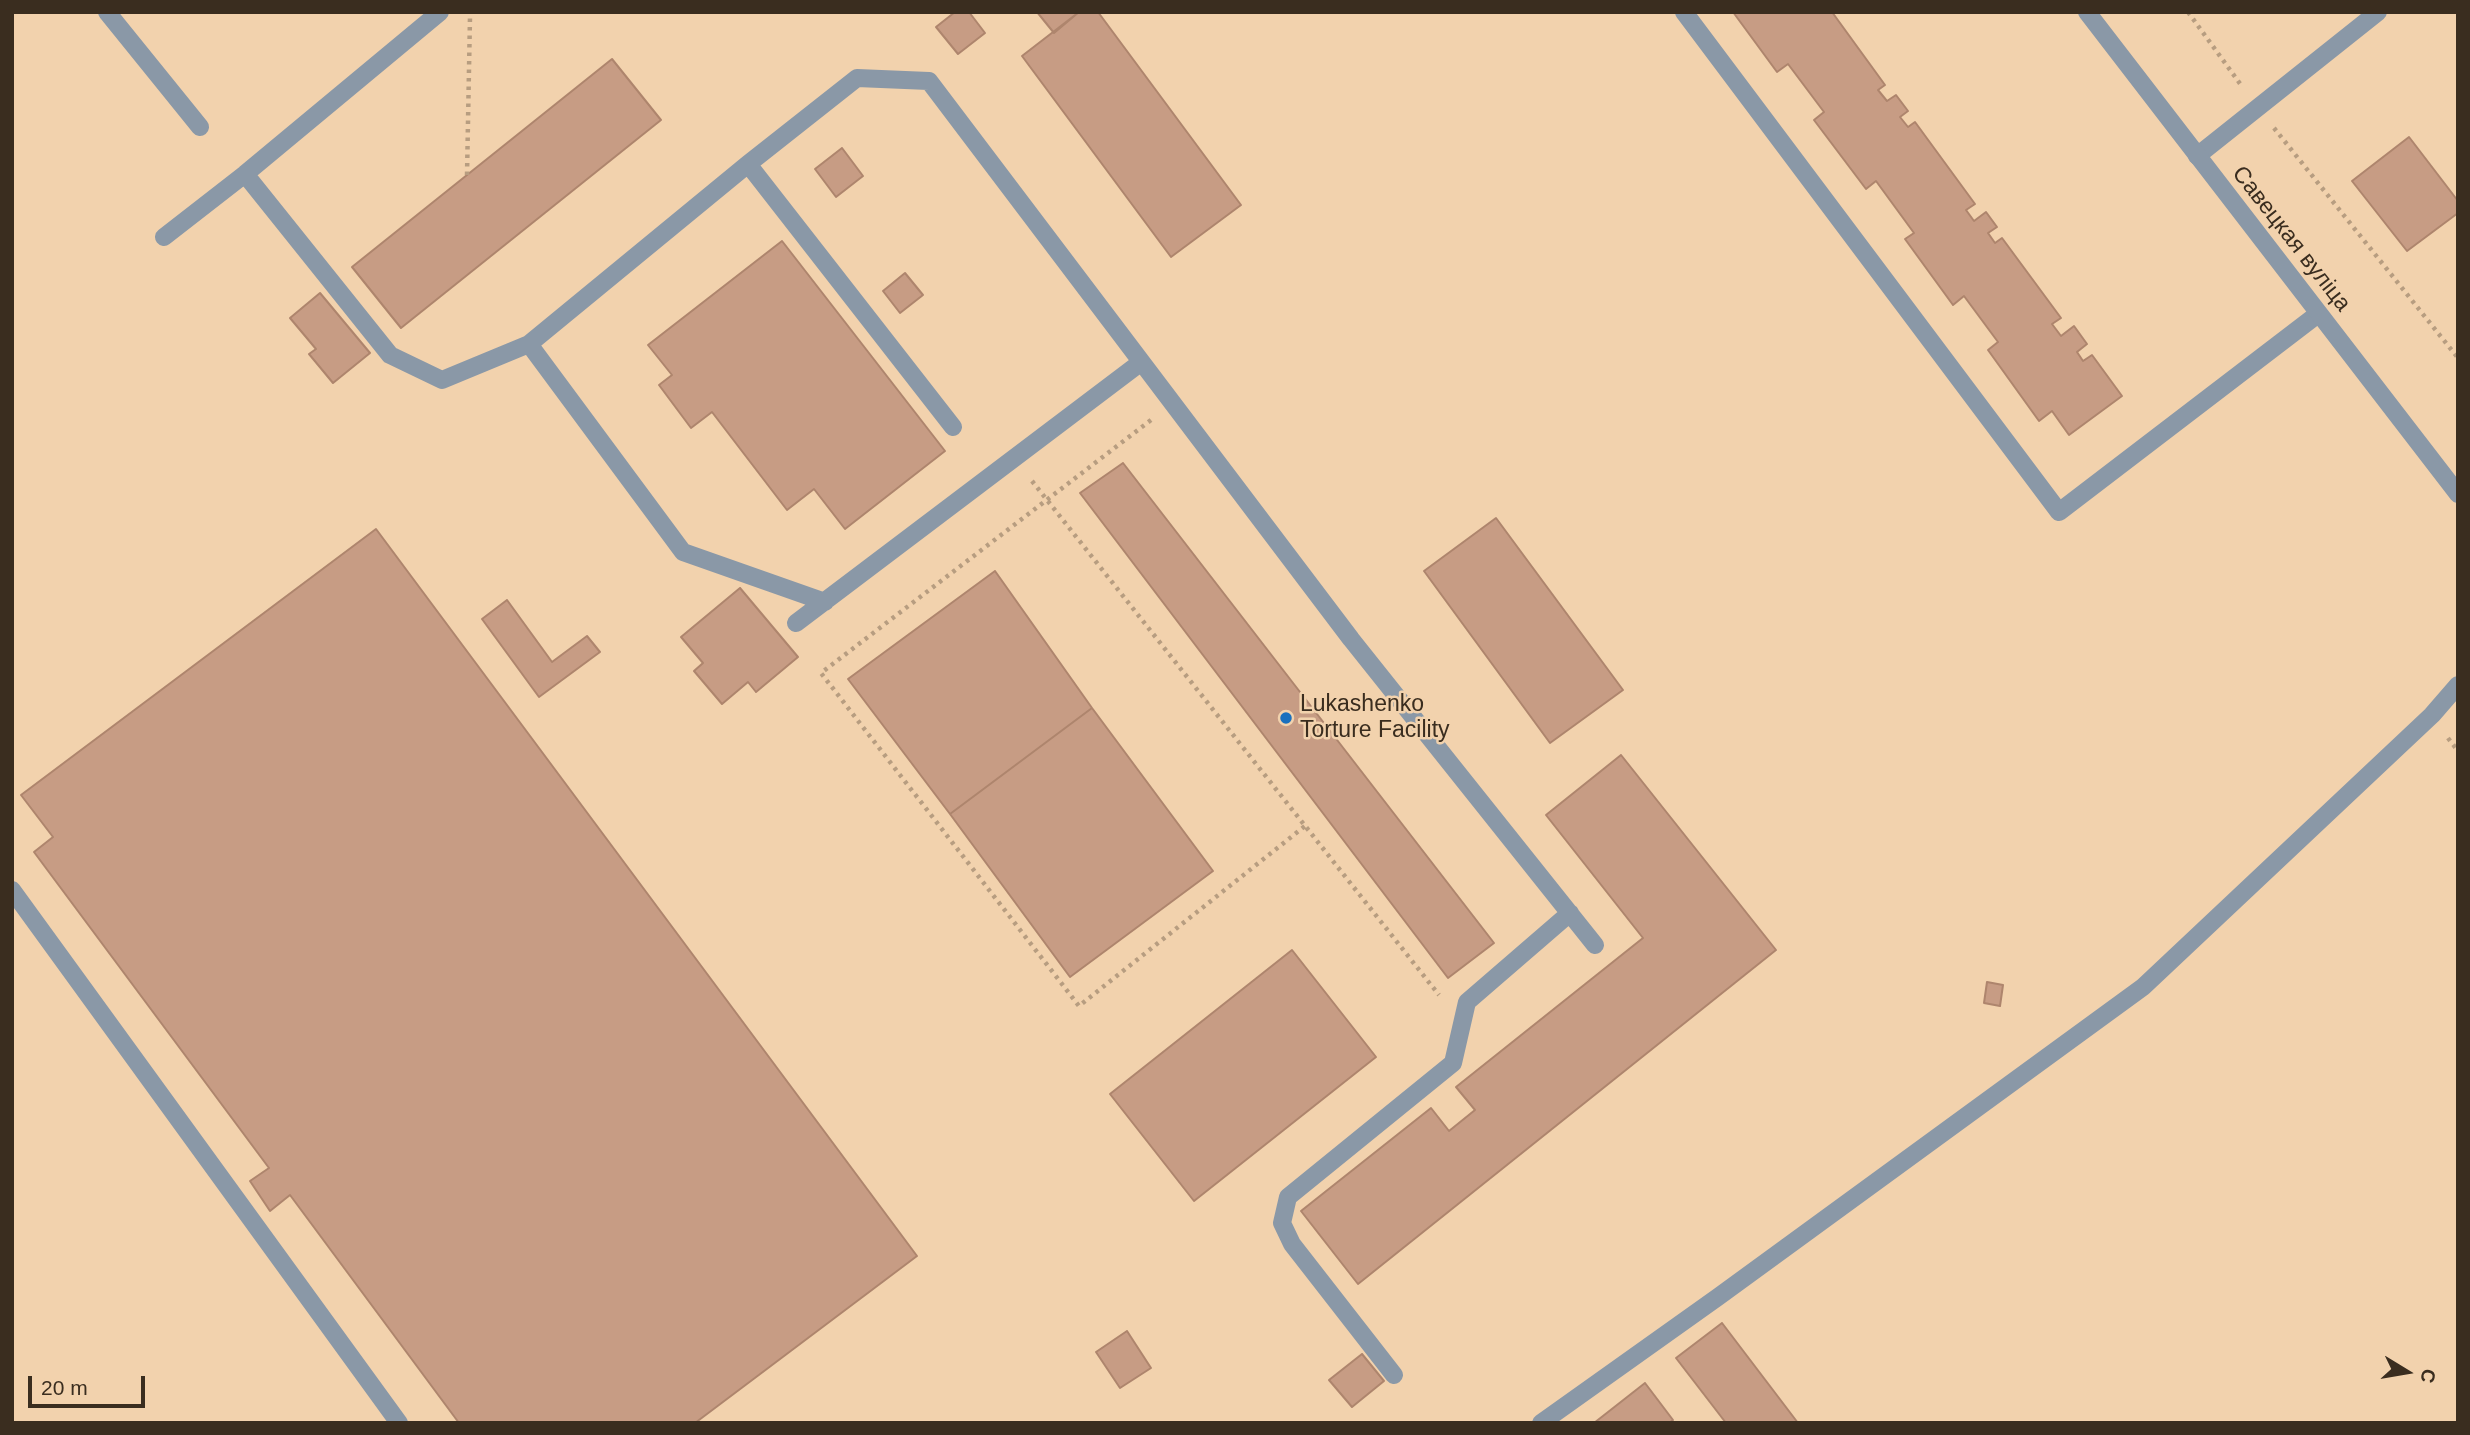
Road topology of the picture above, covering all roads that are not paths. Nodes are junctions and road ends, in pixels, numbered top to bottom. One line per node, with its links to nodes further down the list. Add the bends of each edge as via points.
1 (107, 12): 6 (street)
2 (440, 12): 9 (street)
3 (1684, 12): 11 (street, via 2059,512)
4 (2087, 12): 7 (street, Савецкая вуліца)
5 (2378, 12): 7 (street)
6 (200, 127)
7 (2197, 156): 11 (street, Савецкая вуліца)
8 (748, 164): 12 (street); 13 (street, via 857,78 929,81); 14 (street)
9 (245, 174): 10 (street); 12 (street, via 390,355 442,380)
10 (164, 237)
11 (2318, 314): 15 (street, Савецкая вуліца)
12 (529, 344): 16 (street, via 683,552)
13 (1140, 363): 16 (street); 20 (street, via 1350,639)
14 (953, 427)
15 (2458, 494)
16 (825, 601): 17 (street)
17 (796, 623)
18 (2458, 685): 24 (street, via 2432,715 2143,987)
19 (12, 890): 23 (street)
20 (1570, 913): 21 (street); 22 (street, via 1467,1002 1453,1063 1288,1197 1283,1223 1292,1244)
21 (1595, 945)
22 (1394, 1375)
23 (400, 1423)
24 (1541, 1423)

